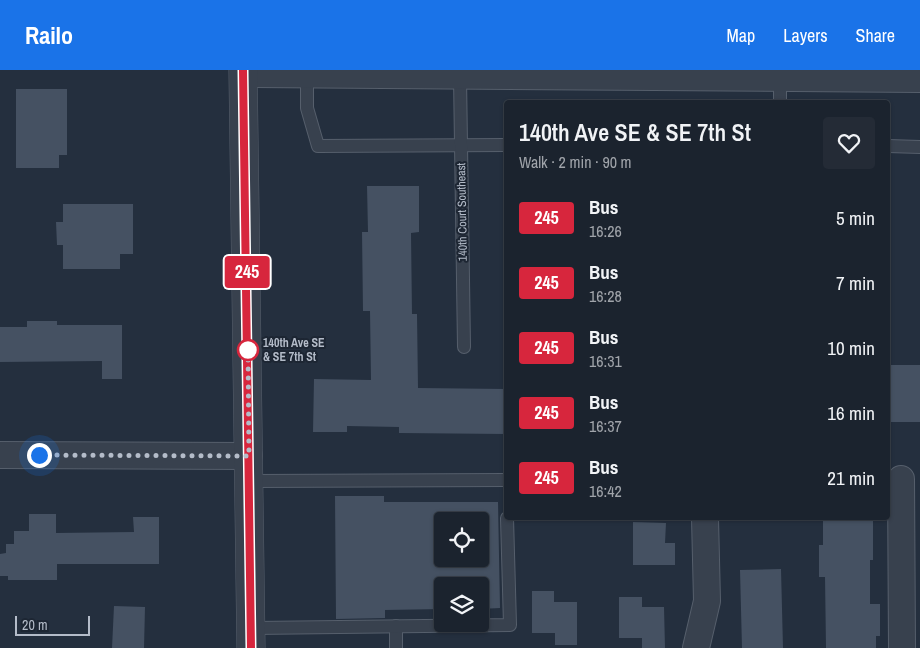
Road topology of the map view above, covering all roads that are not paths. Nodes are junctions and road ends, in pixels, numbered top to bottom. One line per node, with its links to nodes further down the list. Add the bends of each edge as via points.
1 (244, 72): 5 (street); 14 (street)
2 (443, 74): 3 (street); 5 (street); 8 (lane, 140th Court Southeast)
3 (602, 74): 4 (street)
4 (654, 74): 7 (street)
5 (307, 76): 8 (lane, via 307,108 318,146)
6 (920, 80): 7 (street)
7 (780, 91)
8 (462, 145): 9 (lane); 12 (lane, 140th Court Southeast)
9 (504, 145)
10 (890, 146): 11 (lane)
11 (920, 147)
12 (464, 347)
13 (0, 455): 14 (street)
14 (249, 468): 16 (lane); 20 (street)
15 (901, 479): 23 (street)
16 (504, 480)
17 (507, 520): 19 (lane, via 510,626)
18 (705, 520): 22 (street, via 708,601)
19 (396, 626): 20 (lane); 21 (lane)
20 (251, 638)
21 (396, 648)
22 (696, 648)
23 (902, 648)

